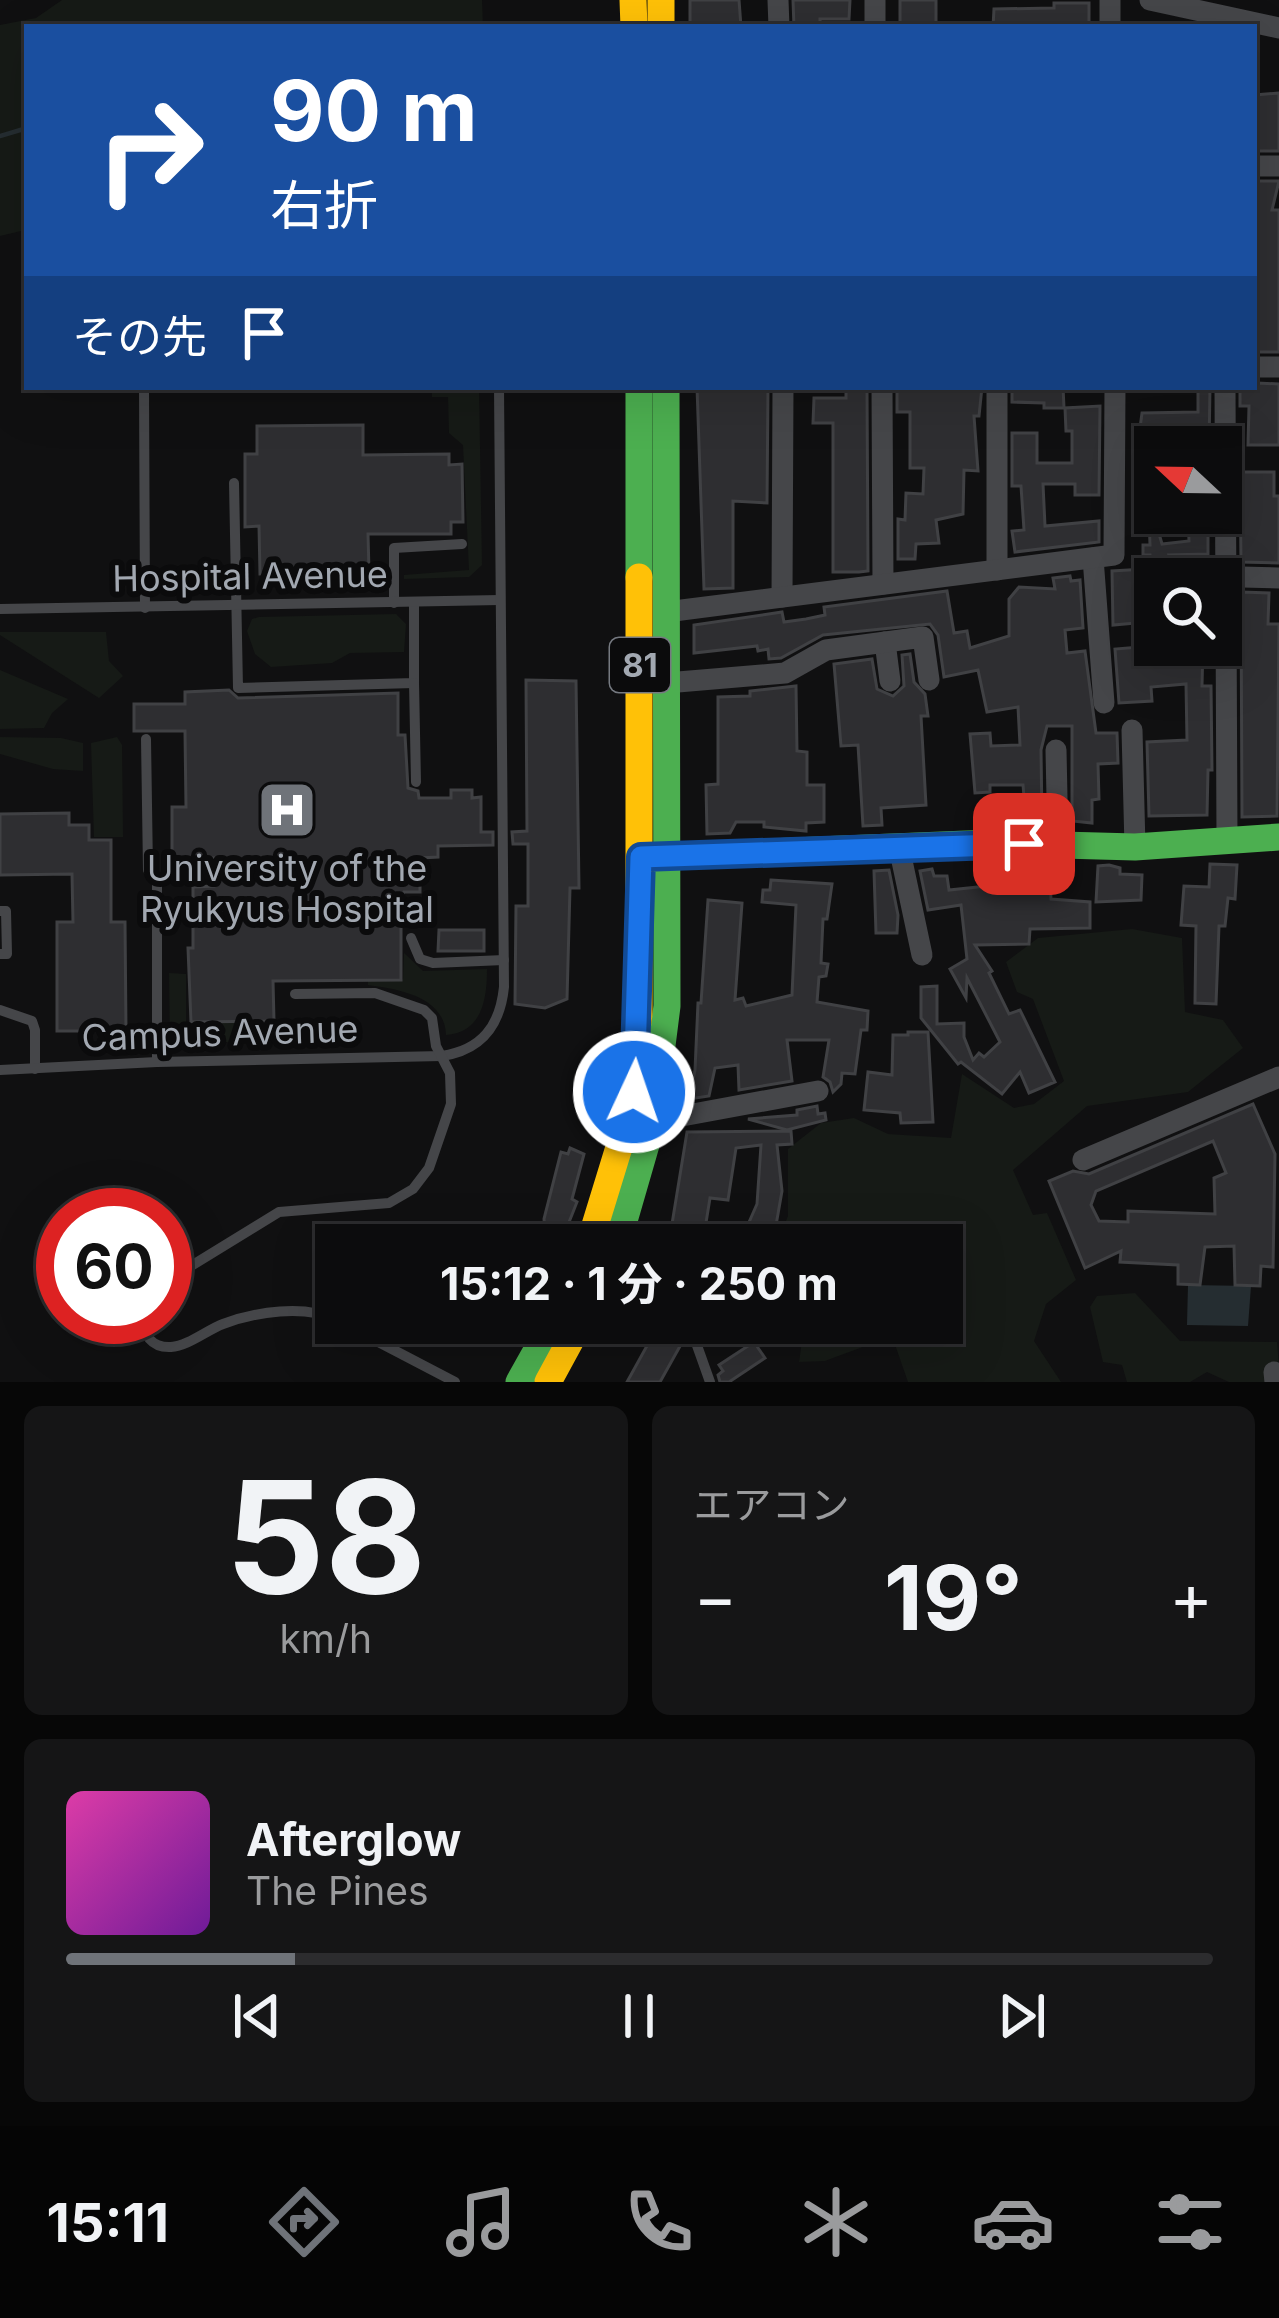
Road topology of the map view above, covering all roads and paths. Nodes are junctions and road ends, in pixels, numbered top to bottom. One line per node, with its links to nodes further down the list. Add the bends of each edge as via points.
1 (1150, 0): 3 (street)
2 (1258, 0): 4 (street)
3 (1220, 22): 4 (street)
4 (1253, 23): 5 (street)
5 (1279, 28)
6 (144, 390): 28 (lane)
7 (499, 390): 24 (lane)
8 (639, 390): 47 (main road, 81)
9 (666, 390): 30 (main road, 81)
10 (783, 390): 23 (street)
11 (882, 390): 22 (street)
12 (997, 390): 19 (street)
13 (1115, 390): 17 (street, via 1114,555)
14 (1225, 390): 18 (street)
15 (234, 483): 27 (lane)
16 (462, 544): 25 (lane, via 394,548)
17 (1093, 558): 19 (street); 37 (street)
18 (1227, 558)
19 (998, 570): 22 (street)
20 (1242, 577): 21 (street)
21 (1279, 578)
22 (883, 584): 23 (street)
23 (782, 597): 30 (street)
24 (500, 600): 26 (lane, Hospital Avenue); 52 (lane)
25 (394, 603): 26 (lane, Hospital Avenue); 27 (lane, Hospital Avenue)
26 (414, 603): 35 (lane)
27 (236, 607): 28 (lane, Hospital Avenue); 35 (lane, via 238,688)
28 (145, 608): 29 (lane, Hospital Avenue)
29 (0, 609)
30 (666, 613): 36 (main road, 81)
31 (885, 642): 33 (street, via 922,637); 34 (street); 36 (street, via 826,650 785,673)
32 (1227, 666): 43 (street)
33 (929, 680)
34 (890, 681)
35 (414, 683): 41 (lane)
36 (666, 683): 47 (main road, 81)
37 (1104, 703)
38 (1132, 730): 46 (street)
39 (146, 739): 56 (lane, via 148,870 157,883)
40 (1056, 750): 44 (street)
41 (416, 782)
42 (1279, 837): 43 (main road)
43 (1227, 840): 46 (main road)
44 (1058, 845): 45 (main road); 46 (main road)
45 (905, 846): 47 (main road); 51 (street)
46 (1135, 847)
47 (655, 857): 61 (main road, 81, via 668,1012); 63 (main road, 81, via 634,1092)
48 (0, 911): 50 (lane, via 7,954)
49 (411, 938): 52 (lane, via 420,959 433,963)
50 (0, 954)
51 (922, 955)
52 (504, 960): 55 (lane, via 496,1022 477,1045)
53 (295, 994): 55 (lane, via 375,993 424,1010)
54 (0, 1010): 57 (lane, via 32,1021)
55 (442, 1056): 56 (lane, Campus Avenue); 65 (lane, via 451,1104 430,1168 413,1189 374,1206 279,1212)
56 (157, 1062): 57 (lane, Campus Avenue)
57 (35, 1069): 58 (lane, Campus Avenue)
58 (0, 1070)
59 (1279, 1077): 62 (street)
60 (818, 1090): 61 (street)
61 (655, 1121): 64 (main road, 81)
62 (1083, 1160)
63 (597, 1224)
64 (624, 1224)
65 (192, 1265)
66 (315, 1317): 67 (lane, via 256,1313)
67 (192, 1339)
68 (381, 1344): 72 (lane)
69 (540, 1344): 73 (main road)
70 (569, 1344): 74 (main road)
71 (696, 1344): 75 (lane)
72 (454, 1382)
73 (519, 1382)
74 (548, 1382)
75 (710, 1382)

